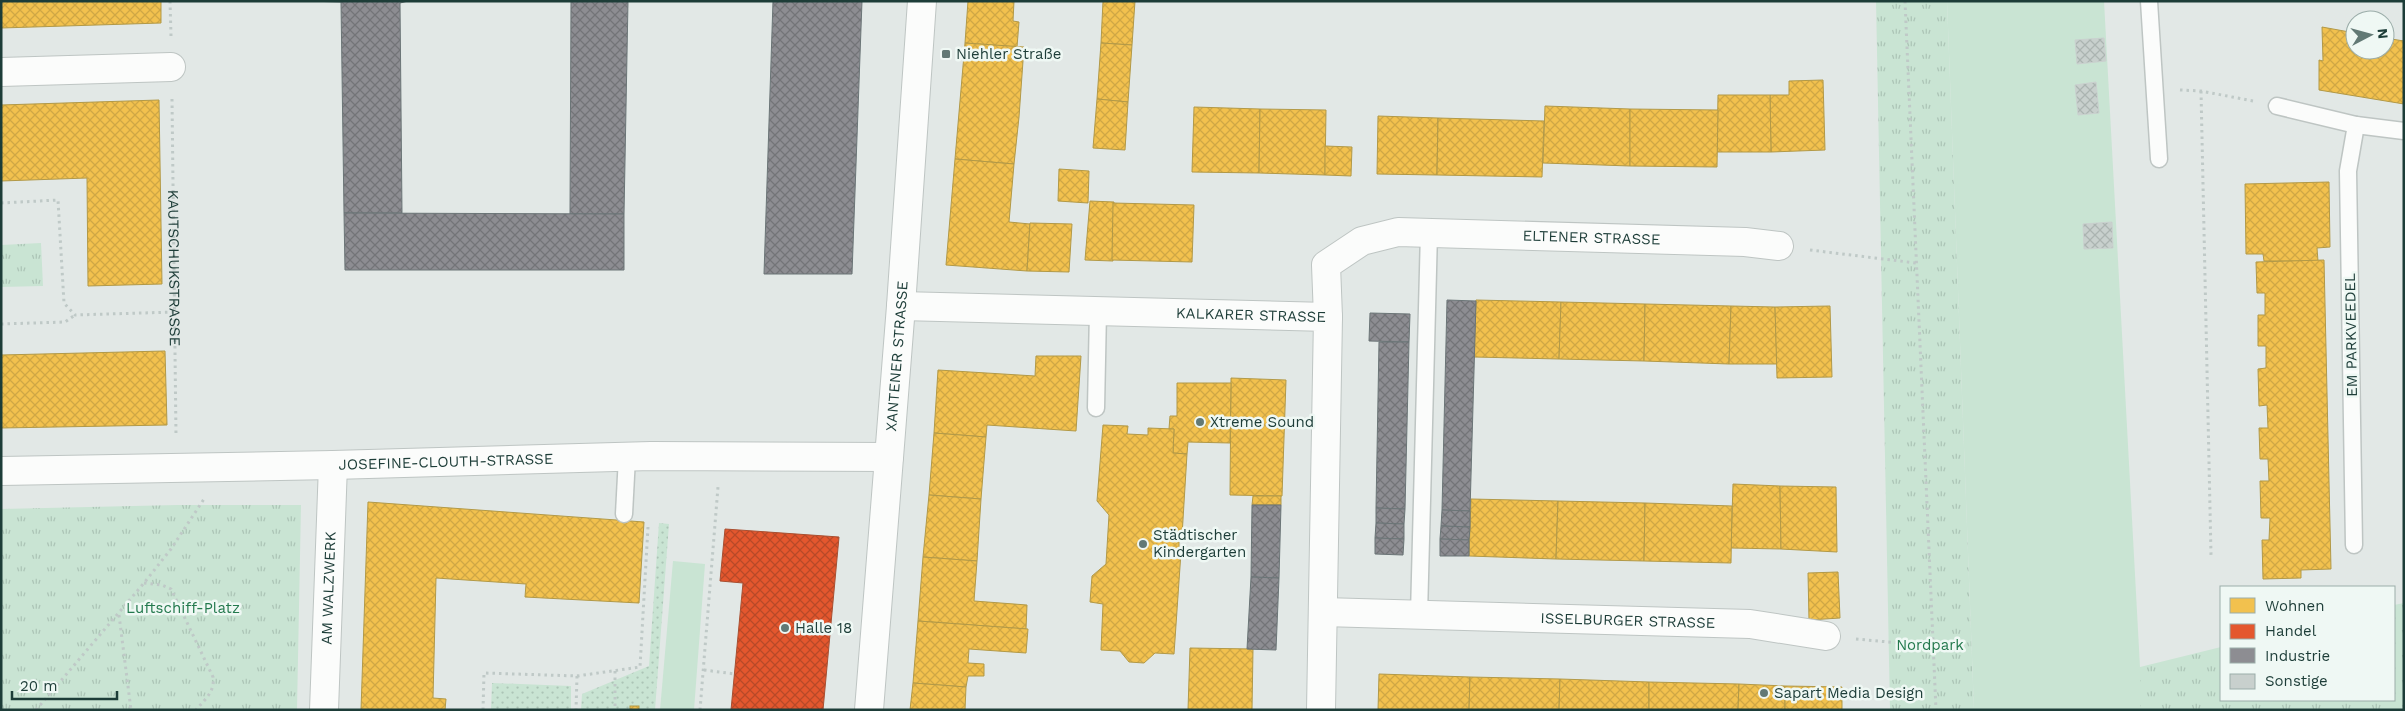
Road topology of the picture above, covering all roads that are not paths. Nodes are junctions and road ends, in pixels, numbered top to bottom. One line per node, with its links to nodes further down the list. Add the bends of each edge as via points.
1 (922, 1): 11 (street, XANTENER STRASSE)
2 (2149, 1): 8 (lane)
3 (171, 67): 4 (street)
4 (1, 72)
5 (2276, 106): 6 (lane)
6 (2356, 125): 7 (lane); 20 (lane, EM PARKVEEDEL, via 2348,171)
7 (2404, 132)
8 (2159, 158)
9 (1429, 232): 10 (street, ELTENER STRASSE, via 1745,242); 13 (street, ELTENER STRASSE, via 1398,232 1362,241 1326,265); 22 (lane)
10 (1779, 246)
11 (901, 306): 12 (street, KALKARER STRASSE); 16 (street, XANTENER STRASSE)
12 (1098, 312): 13 (street, KALKARER STRASSE); 14 (lane)
13 (1328, 317): 21 (street, KALKARER STRASSE)
14 (1096, 408)
15 (627, 457): 16 (street, JOSEFINE-CLOUTH-STRASSE); 17 (street, JOSEFINE-CLOUTH-STRASSE); 19 (lane)
16 (889, 457): 25 (street, XANTENER STRASSE)
17 (333, 465): 18 (street, JOSEFINE-CLOUTH-STRASSE); 24 (street, AM WALZWERK)
18 (1, 471)
19 (624, 514)
20 (2354, 545)
21 (1323, 612): 22 (street, ISSELBURGER STRASSE); 26 (street, KALKARER STRASSE)
22 (1418, 615): 23 (street, ISSELBURGER STRASSE, via 1750,624)
23 (1826, 636)
24 (324, 710)
25 (869, 710)
26 (1321, 710)

